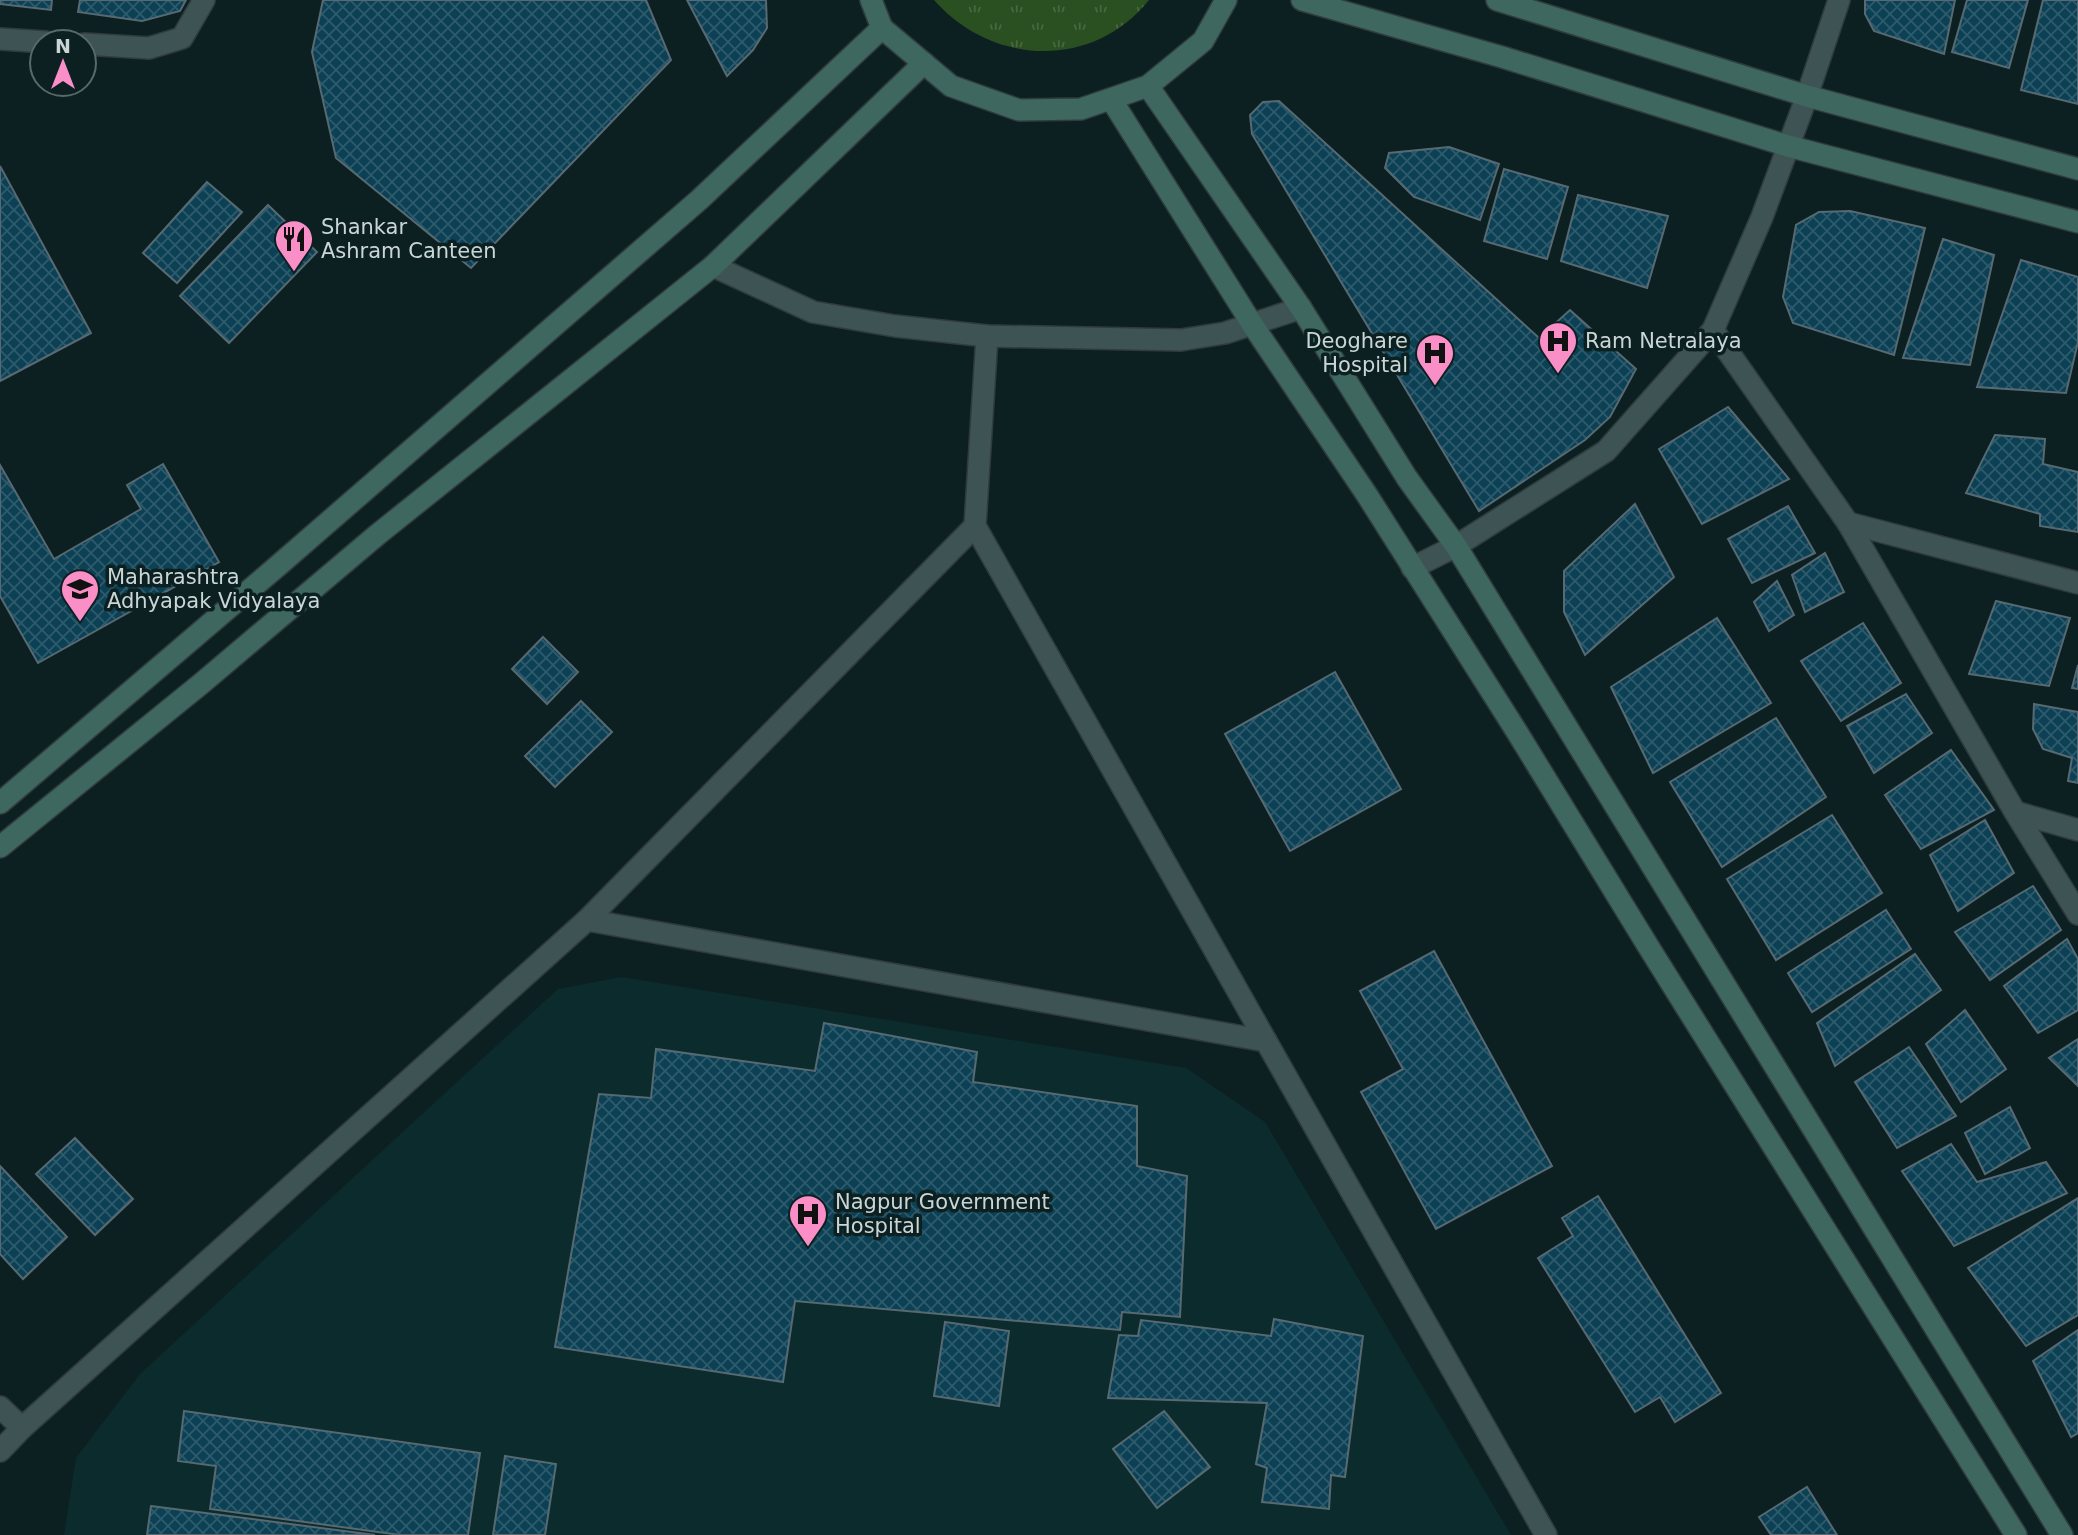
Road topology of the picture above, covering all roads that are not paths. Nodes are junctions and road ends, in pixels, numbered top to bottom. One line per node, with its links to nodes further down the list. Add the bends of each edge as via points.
1 (204, 0): 10 (street, via 182,38 149,48)
2 (871, 0): 7 (main road)
3 (1226, 0): 12 (main road, via 1203,41)
4 (1302, 0): 15 (main road)
5 (1497, 0): 13 (main road)
6 (1839, 0): 13 (street)
7 (882, 28): 11 (main road); 28 (main road, via 699,200)
8 (0, 39): 9 (street)
9 (28, 41)
10 (98, 45)
11 (924, 62): 14 (main road, via 951,86 1019,110 1081,109); 18 (main road)
12 (1148, 86): 14 (main road); 19 (main road)
13 (1807, 96): 15 (street); 16 (main road)
14 (1111, 99): 20 (main road)
15 (1788, 146): 17 (main road); 21 (street)
16 (2078, 169)
17 (2078, 222)
18 (713, 266): 22 (street, via 813,312); 31 (main road, via 377,535)
19 (1301, 308): 20 (street); 25 (main road, via 1407,478)
20 (1252, 324): 22 (street, via 1181,340); 26 (main road)
21 (1713, 330): 23 (street); 25 (street, via 1606,451)
22 (987, 336): 24 (street)
23 (1848, 523): 27 (street); 29 (street)
24 (975, 526): 33 (street); 34 (street)
25 (1456, 546): 26 (street); 40 (main road)
26 (1412, 568): 39 (main road)
27 (2078, 583)
28 (0, 803)
29 (2015, 812): 30 (street); 32 (street)
30 (2078, 830)
31 (0, 847)
32 (2078, 914)
33 (587, 920): 34 (street); 36 (street)
34 (1266, 1041): 38 (street)
35 (0, 1407): 36 (street)
36 (22, 1428): 37 (street)
37 (0, 1451)
38 (1546, 1535)
39 (2016, 1535)
40 (2062, 1535)

